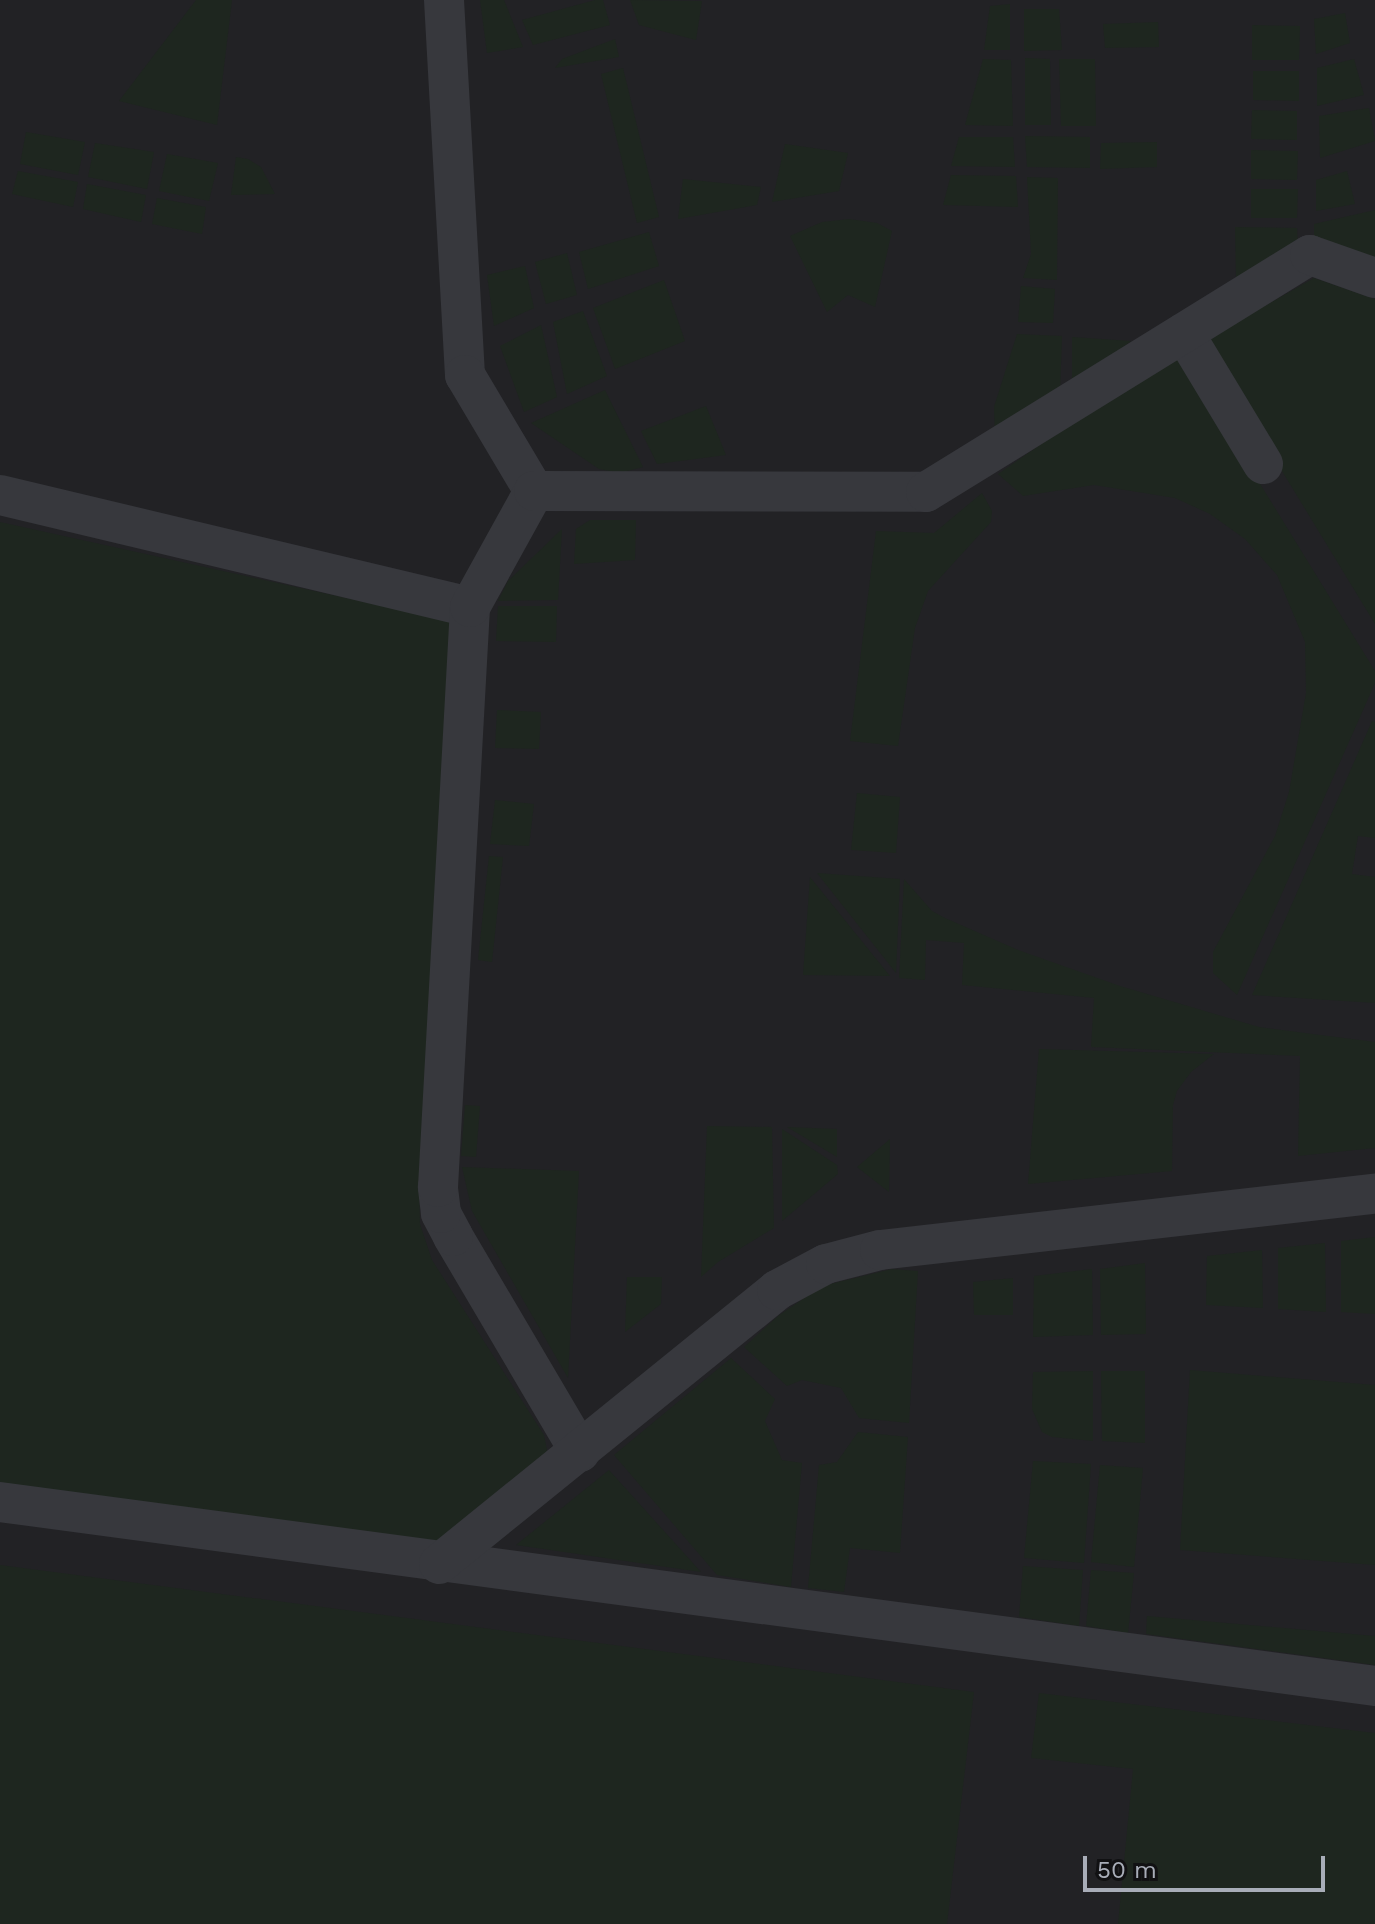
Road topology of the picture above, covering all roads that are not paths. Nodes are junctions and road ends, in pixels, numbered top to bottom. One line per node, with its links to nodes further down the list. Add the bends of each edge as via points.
1 (444, 0): 5 (lane, via 465,375)
2 (1375, 278): 3 (lane, via 1310,255)
3 (1184, 333): 4 (lane); 5 (lane, via 926,492)
4 (1263, 464)
5 (534, 491): 7 (lane)
6 (0, 495): 7 (lane)
7 (470, 607): 9 (lane, via 438,1187 441,1213)
8 (1375, 1194): 9 (lane, via 880,1250 826,1264 777,1290)
9 (580, 1452): 11 (lane)
10 (0, 1502): 11 (lane)
11 (439, 1564): 12 (lane)
12 (1375, 1686)

